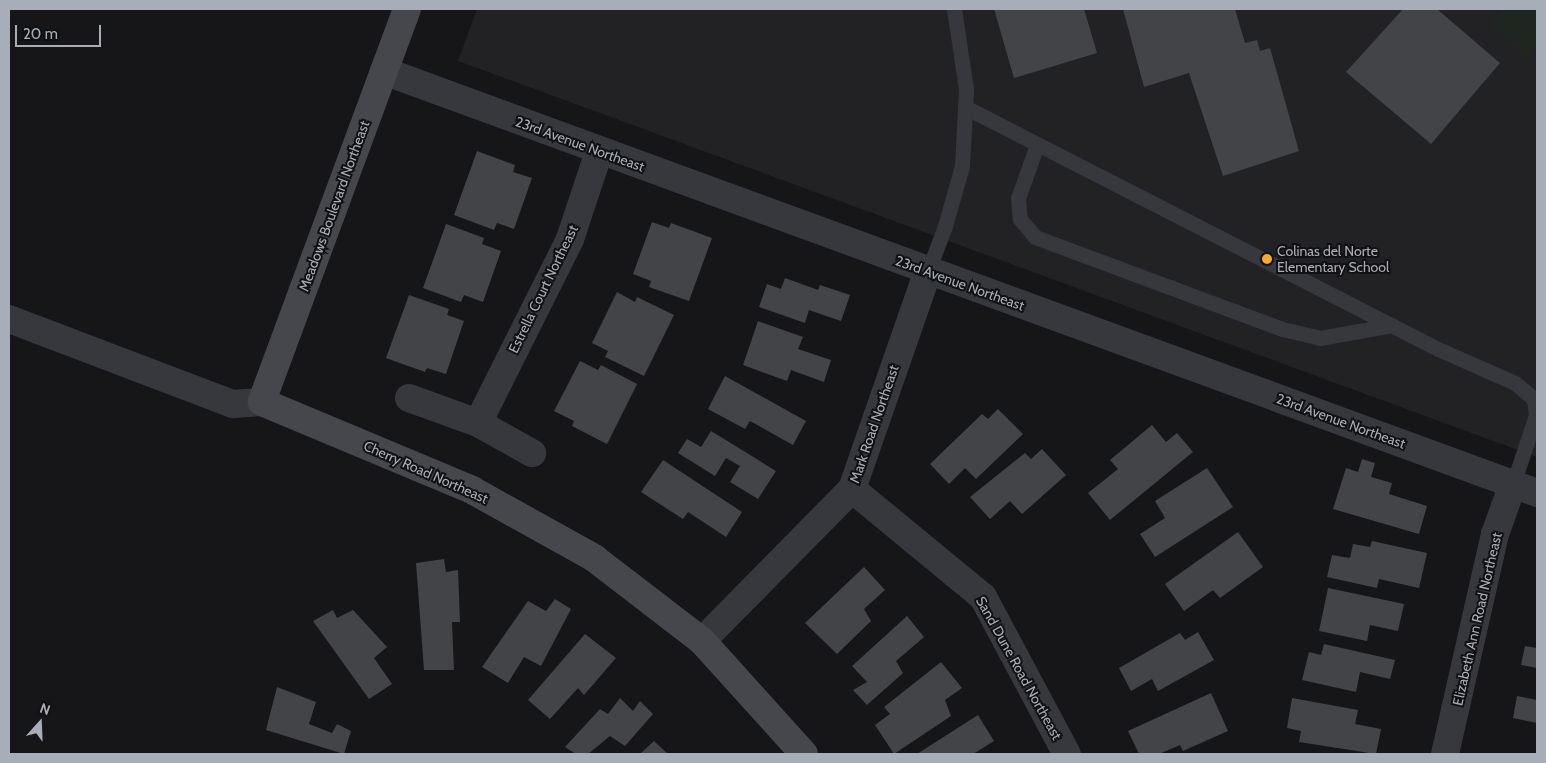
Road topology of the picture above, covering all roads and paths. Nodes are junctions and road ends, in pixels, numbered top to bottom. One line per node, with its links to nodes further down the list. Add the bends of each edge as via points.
1 (407, 9): 3 (street, Meadows Boulevard Northeast)
2 (954, 9): 4 (lane, via 959,25)
3 (384, 71): 6 (street, 23rd Avenue Northeast); 11 (street, Meadows Boulevard Northeast)
4 (965, 107): 5 (lane); 7 (lane, via 962,166)
5 (1037, 144): 9 (lane); 9 (lane, via 1018,198 1020,219 1035,237 1282,329 1320,338)
6 (599, 152): 7 (street, 23rd Avenue Northeast); 12 (street, Estrella Court Northeast, via 570,238)
7 (928, 271): 14 (street, Mark Road Northeast); 15 (street, 23rd Avenue Northeast)
8 (9, 319): 11 (street, Cherry Road Northeast, via 233,404)
9 (1392, 325): 15 (lane, via 1515,382 1534,399 1536,415)
10 (409, 398): 12 (street)
11 (262, 402): 16 (street, Cherry Road Northeast, via 472,490 594,558)
12 (478, 423): 13 (street)
13 (532, 453)
14 (852, 489): 16 (street, Mark Road Northeast); 18 (street, Sand Dune Road Northeast, via 983,597)
15 (1525, 489): 19 (street, Elizabeth Ann Road Northeast, via 1495,534)
16 (702, 641): 17 (street, Cherry Road Northeast)
17 (804, 754)
18 (1067, 754)
19 (1445, 754)

